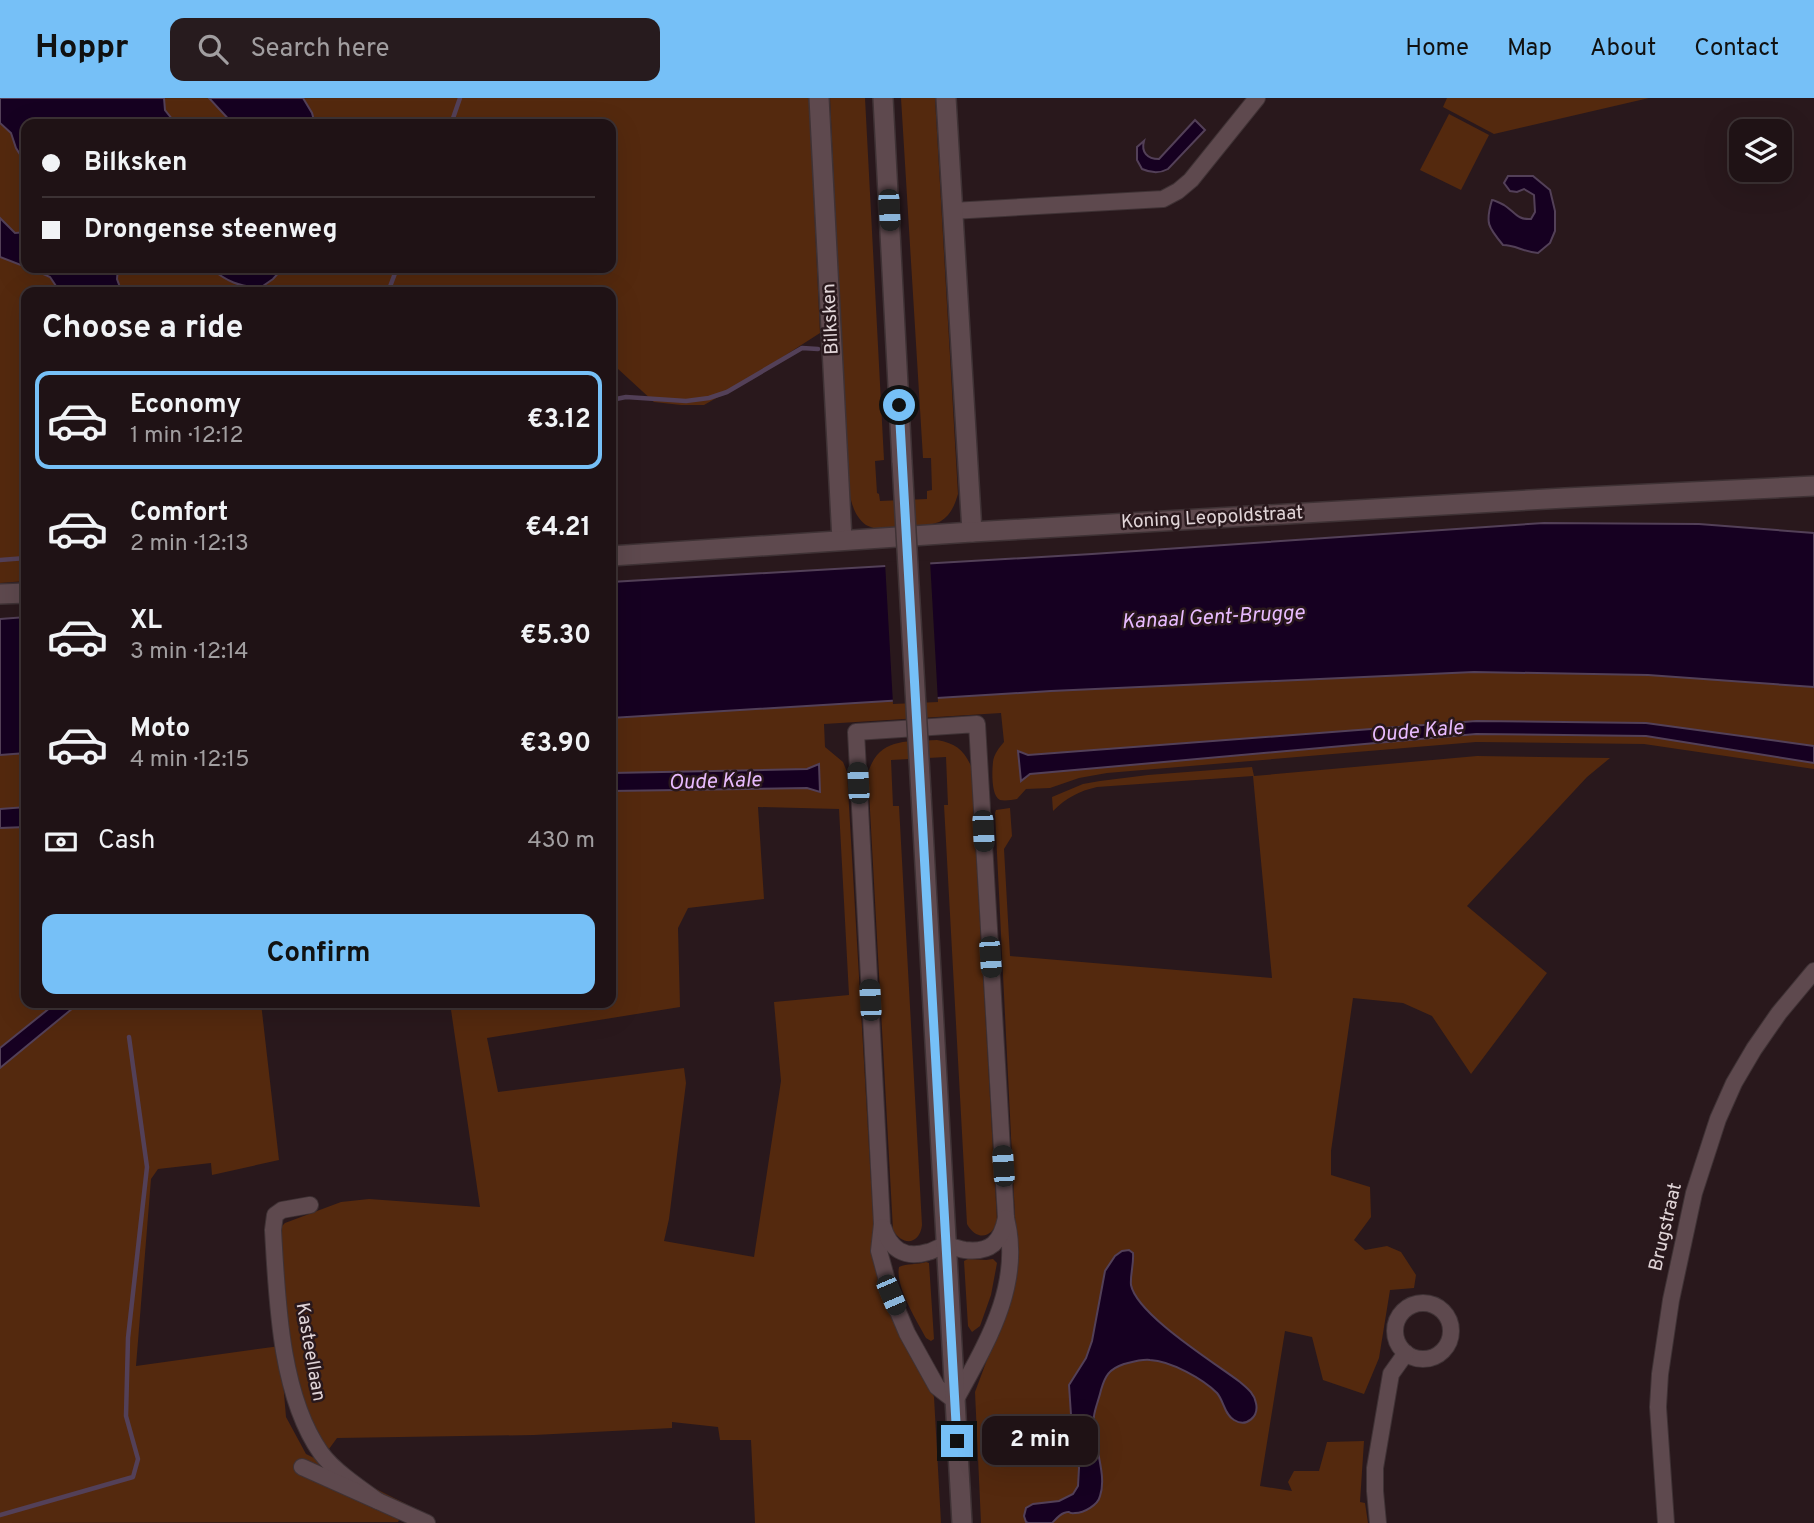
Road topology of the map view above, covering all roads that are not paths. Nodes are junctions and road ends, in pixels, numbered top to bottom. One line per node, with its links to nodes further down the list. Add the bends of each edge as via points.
1 (819, 98): 8 (street, Bilksken)
2 (883, 98): 16 (street, bridge)
3 (946, 98): 5 (street)
4 (1258, 98): 5 (street, via 1191,180 1163,199)
5 (952, 212): 7 (street)
6 (1814, 486): 7 (street, Koning Leopoldstraat)
7 (972, 532): 8 (street, Koning Leopoldstraat)
8 (842, 540): 9 (street, Koning Leopoldstraat)
9 (616, 556)
10 (21, 593): 11 (street)
11 (0, 594)
12 (1814, 971): 24 (street, Brugstraat, via 1779,1013 1734,1083 1694,1193 1660,1374)
13 (310, 1205): 20 (street, Kasteellaan, via 282,1209 275,1215 273,1230 290,1387 322,1455)
14 (1006, 1218): 15 (street, via 977,724 856,732); 16 (street, via 1003,1231 988,1248); 18 (street, via 1011,1266 1003,1299 988,1342)
15 (882, 1224): 16 (street, via 893,1247 904,1253 915,1255); 18 (street, via 879,1251 891,1295 937,1387)
16 (946, 1246): 18 (street)
17 (1406, 1353): 23 (street, via 1391,1374 1376,1468)
18 (955, 1401): 22 (street)
19 (302, 1467): 20 (street, Kasteellaan)
20 (378, 1501): 21 (street, Kasteellaan)
21 (426, 1523)
22 (962, 1523)
23 (1378, 1523)
24 (1666, 1523)

